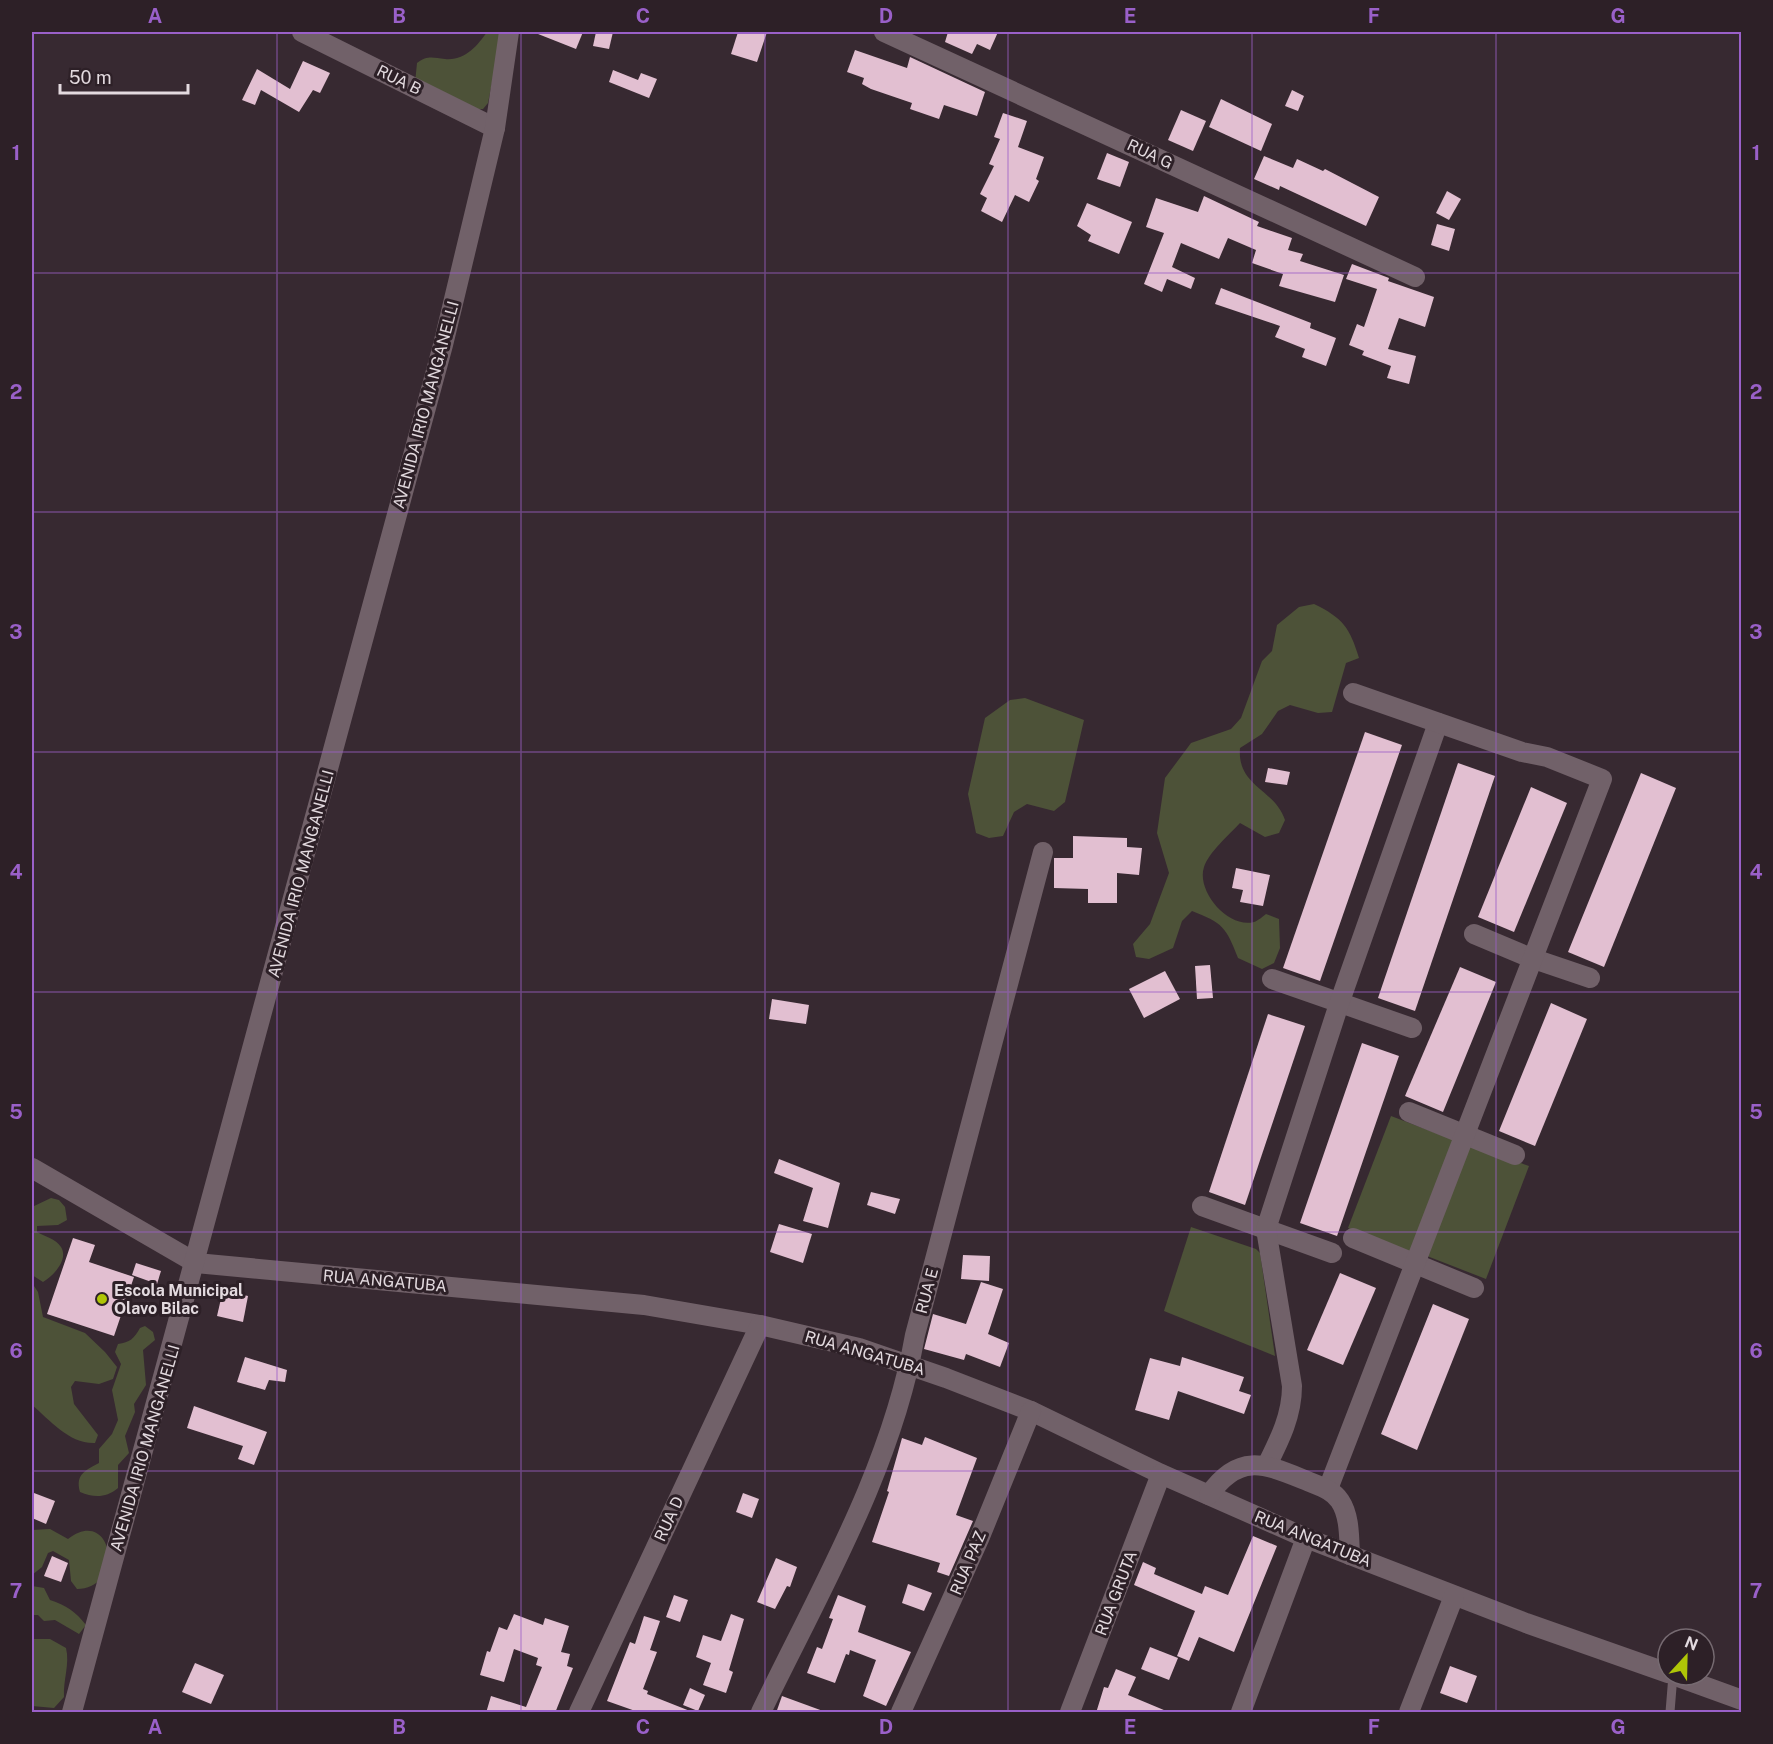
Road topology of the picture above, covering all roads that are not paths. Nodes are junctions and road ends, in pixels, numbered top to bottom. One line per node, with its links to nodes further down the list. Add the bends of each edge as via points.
1 (302, 32): 4 (street, RUA B)
2 (509, 32): 4 (street, AVENIDA IRIO MANGANELLI)
3 (884, 32): 5 (street, RUA G)
4 (495, 128): 23 (street, AVENIDA IRIO MANGANELLI, via 443,345)
5 (1415, 277)
6 (1353, 693): 7 (street)
7 (1438, 723): 10 (street, via 1547,757 1602,779); 13 (street)
8 (1043, 852): 27 (street, RUA E)
9 (1474, 934): 10 (street)
10 (1531, 958): 11 (street); 16 (street)
11 (1590, 978)
12 (1272, 979): 13 (street)
13 (1339, 1004): 14 (street); 20 (street)
14 (1412, 1028)
15 (1409, 1112): 16 (street)
16 (1463, 1135): 17 (street); 24 (street)
17 (1515, 1155)
18 (32, 1168): 23 (street, RUA ANGATUBA)
19 (1202, 1206): 20 (street)
20 (1266, 1229): 22 (street); 29 (street, via 1292,1386 1288,1419)
21 (1353, 1238): 24 (street)
22 (1332, 1253)
23 (196, 1263): 26 (street, RUA ANGATUBA, via 644,1305); 41 (street, AVENIDA IRIO MANGANELLI)
24 (1415, 1263): 25 (street); 31 (street)
25 (1474, 1288)
26 (760, 1325): 27 (street, RUA ANGATUBA); 40 (street, RUA D)
27 (910, 1364): 28 (street, RUA ANGATUBA); 42 (street, RUA E, via 891,1428 857,1513)
28 (1031, 1411): 30 (street, RUA ANGATUBA); 43 (street, RUA PAZ)
29 (1267, 1465): 31 (street); 32 (street, via 1239,1469)
30 (1161, 1474): 32 (street, RUA ANGATUBA); 44 (street, RUA GRUTA)
31 (1328, 1489): 34 (street, via 1344,1508)
32 (1209, 1495): 33 (street, RUA ANGATUBA)
33 (1306, 1538): 34 (street, RUA ANGATUBA); 45 (street)
34 (1350, 1555): 35 (street, RUA ANGATUBA)
35 (1454, 1596): 36 (street, RUA ANGATUBA); 46 (street)
36 (1656, 1669)
37 (1672, 1687): 47 (lane)
38 (1706, 1687): 39 (street)
39 (1742, 1700)
40 (579, 1712)
41 (72, 1713)
42 (760, 1713)
43 (901, 1713)
44 (1070, 1713)
45 (1241, 1713)
46 (1409, 1713)
47 (1670, 1713)

